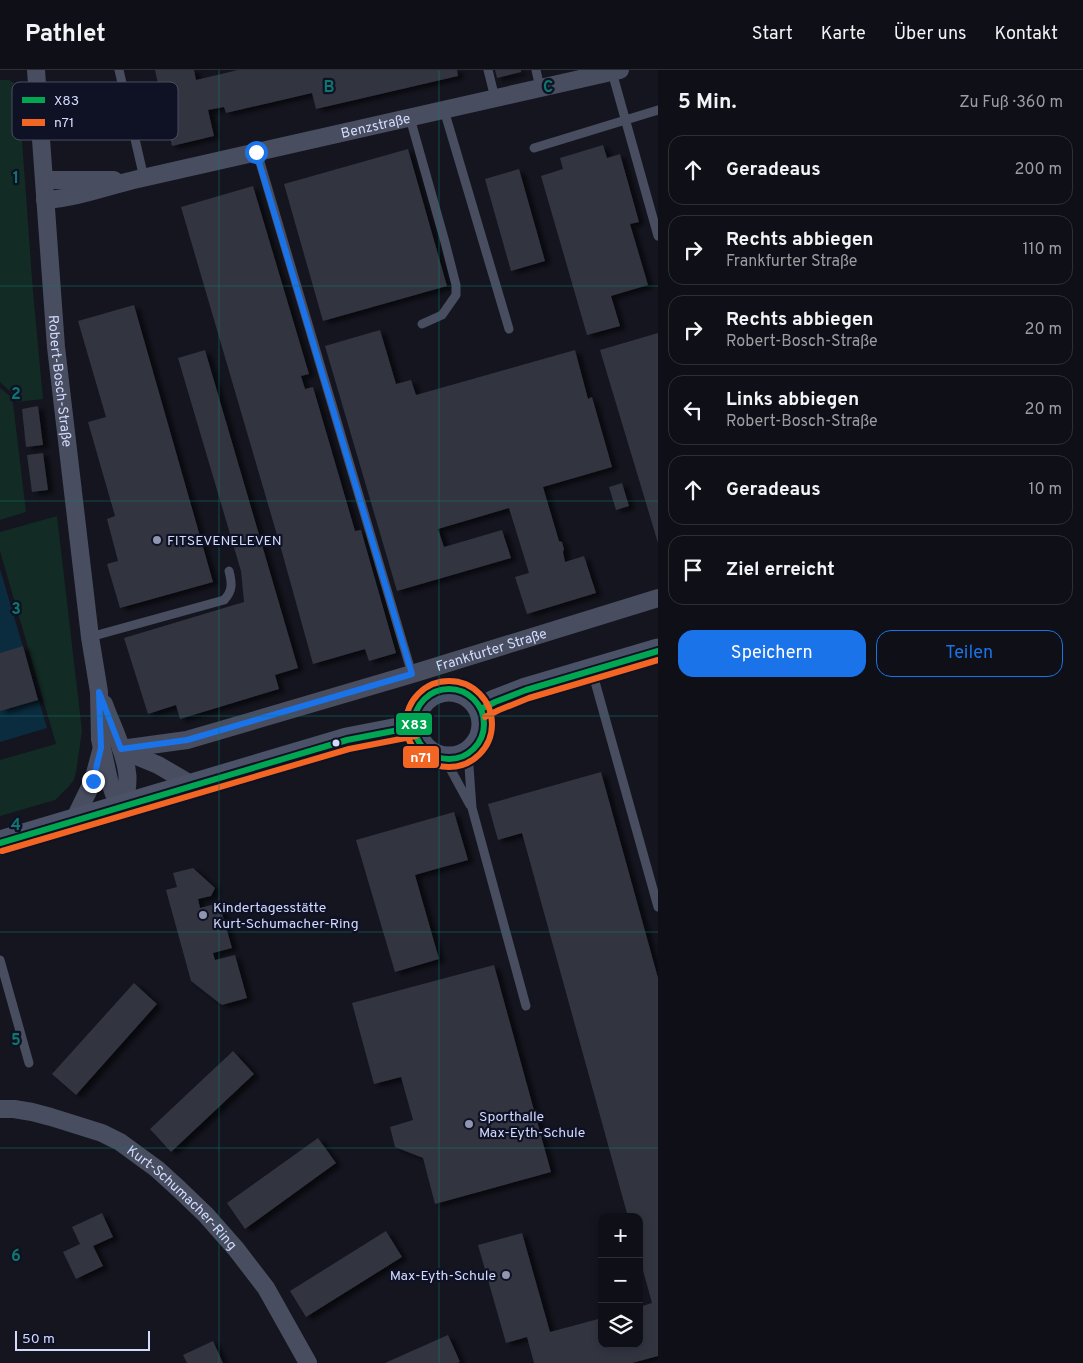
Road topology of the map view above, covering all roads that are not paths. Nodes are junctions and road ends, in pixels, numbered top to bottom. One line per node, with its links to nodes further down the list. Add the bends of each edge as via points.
1 (488, 70): 5 (lane)
2 (536, 70): 4 (lane)
3 (616, 71): 4 (street, Benzstraße); 9 (lane)
4 (540, 88): 5 (street, Benzstraße)
5 (495, 98): 6 (street, Benzstraße)
6 (444, 110): 8 (street, Benzstraße); 19 (lane)
7 (658, 110): 9 (lane)
8 (410, 118): 13 (street, Benzstraße); 18 (lane, via 456,285 456,295 442,315)
9 (625, 120): 12 (lane); 17 (lane)
10 (41, 140): 15 (street, Robert-Bosch-Straße)
11 (131, 140): 14 (lane)
12 (534, 148)
13 (256, 152): 14 (street, Benzstraße); 25 (lane)
14 (137, 179): 15 (street, Benzstraße); 16 (street, Benzstraße)
15 (44, 180): 16 (street, Robert-Bosch-Straße)
16 (45, 200): 22 (street, Robert-Bosch-Straße, via 56,347)
17 (658, 236)
18 (422, 324)
19 (509, 329)
20 (229, 571): 22 (lane, via 231,590 224,600)
21 (658, 598): 25 (street, Frankfurter Straße)
22 (90, 637): 26 (street, Robert-Bosch-Straße)
23 (658, 651): 24 (street)
24 (592, 671): 27 (street, via 526,690); 37 (lane)
25 (412, 674): 30 (street, Frankfurter Straße, via 187,740)
26 (99, 692): 29 (street, Robert-Bosch-Straße); 30 (street, Robert-Bosch-Straße)
27 (481, 709): 28 (street, via 466,693 445,689 426,697 419,706); 31 (street, via 484,728 481,738 476,746)
28 (414, 727): 31 (street, via 424,748 434,755); 32 (street, via 347,740)
29 (101, 748): 33 (street, Robert-Bosch-Straße, via 114,794); 35 (street, via 93,781)
30 (121, 749): 32 (street); 33 (street, Robert-Bosch-Straße, via 127,772)
31 (457, 756): 34 (lane); 34 (lane)
32 (194, 786): 33 (street)
33 (123, 807): 35 (street)
34 (472, 808): 39 (lane)
35 (73, 822): 36 (street)
36 (0, 843)
37 (658, 907)
38 (0, 960): 40 (lane)
39 (526, 1006)
40 (29, 1063)
41 (0, 1110): 42 (street, Kurt-Schumacher-Ring, via 32,1112 102,1133 157,1169 206,1215 236,1249 266,1288)
42 (308, 1363)

